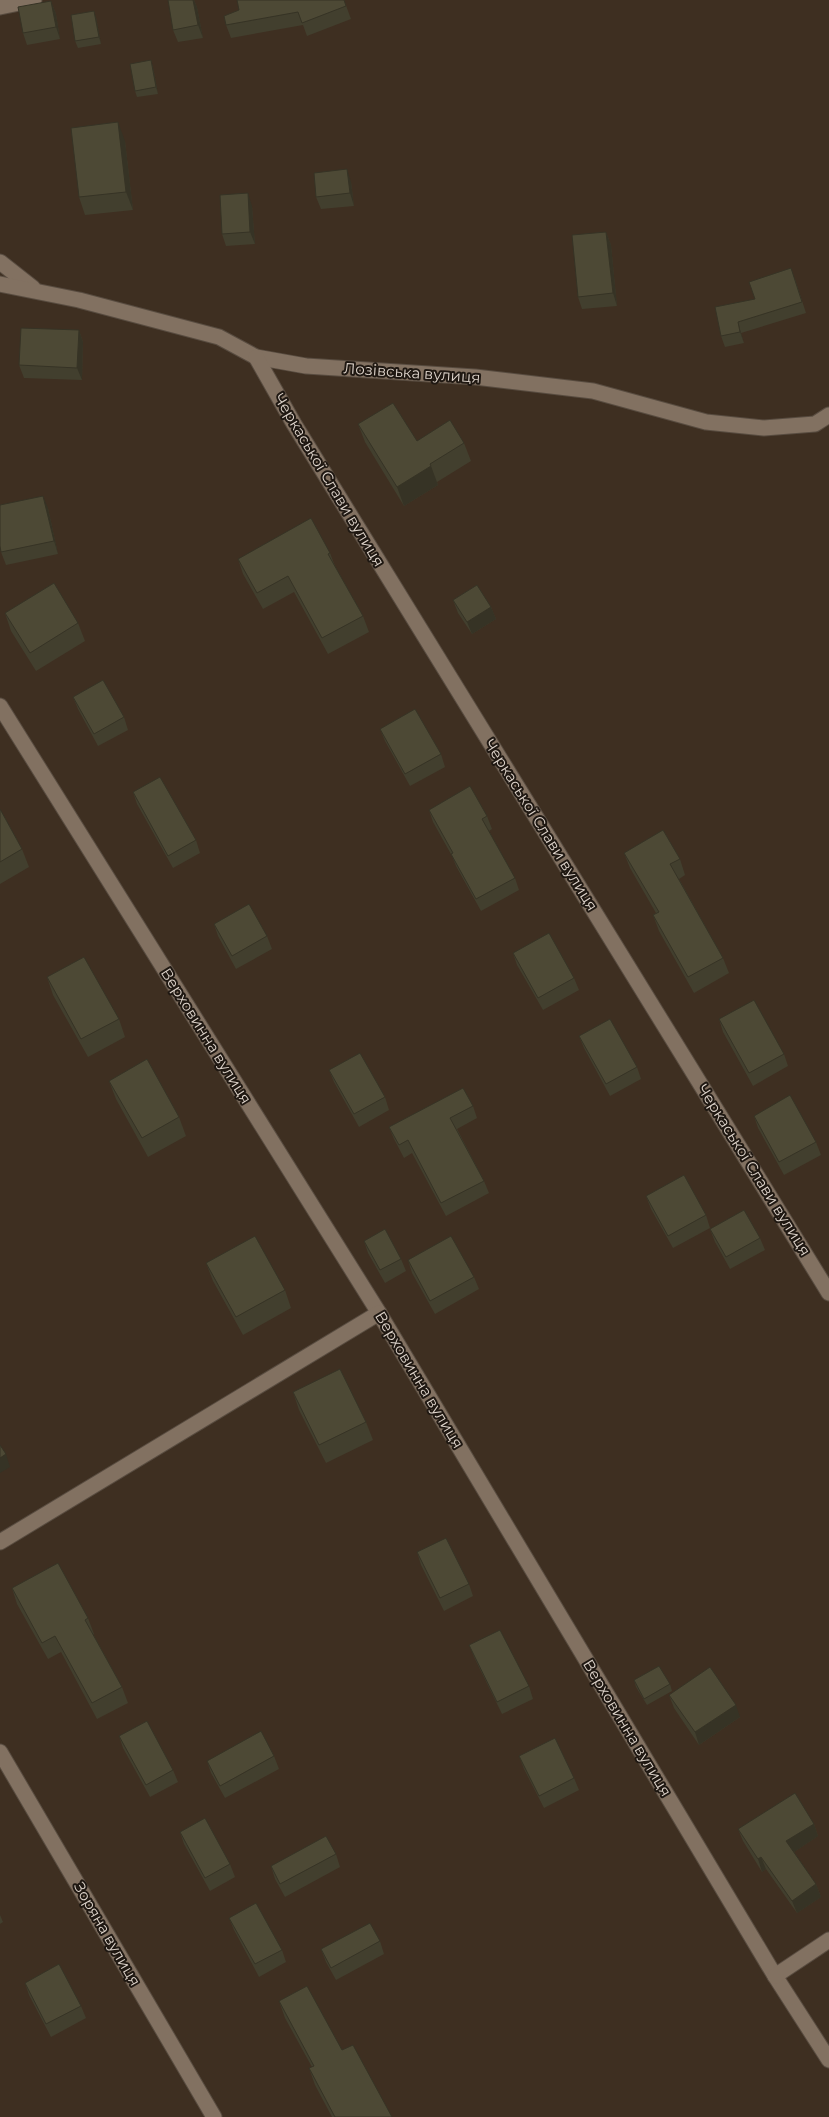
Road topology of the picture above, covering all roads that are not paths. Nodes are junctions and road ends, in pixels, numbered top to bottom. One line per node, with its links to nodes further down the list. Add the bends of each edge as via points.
1 (34, 0): 2 (street)
2 (0, 7)
3 (0, 262): 5 (street)
4 (0, 284): 5 (street, Лозівська вулиця)
5 (36, 291): 6 (street, Лозівська вулиця, via 219,337)
6 (256, 357): 7 (street, Лозівська вулиця, via 306,366 475,377 593,391 706,422 764,428 815,424); 9 (street, Черкаської Слави вулиця)
7 (829, 415)
8 (0, 706): 10 (street, Верховинна вулиця)
9 (829, 1293)
10 (379, 1313): 11 (street); 14 (street, Верховинна вулиця)
11 (0, 1542)
12 (0, 1752): 16 (street, Зоряна вулиця)
13 (829, 1940): 14 (street)
14 (775, 1976): 15 (street, Верховинна вулиця)
15 (829, 2060)
16 (214, 2117)

